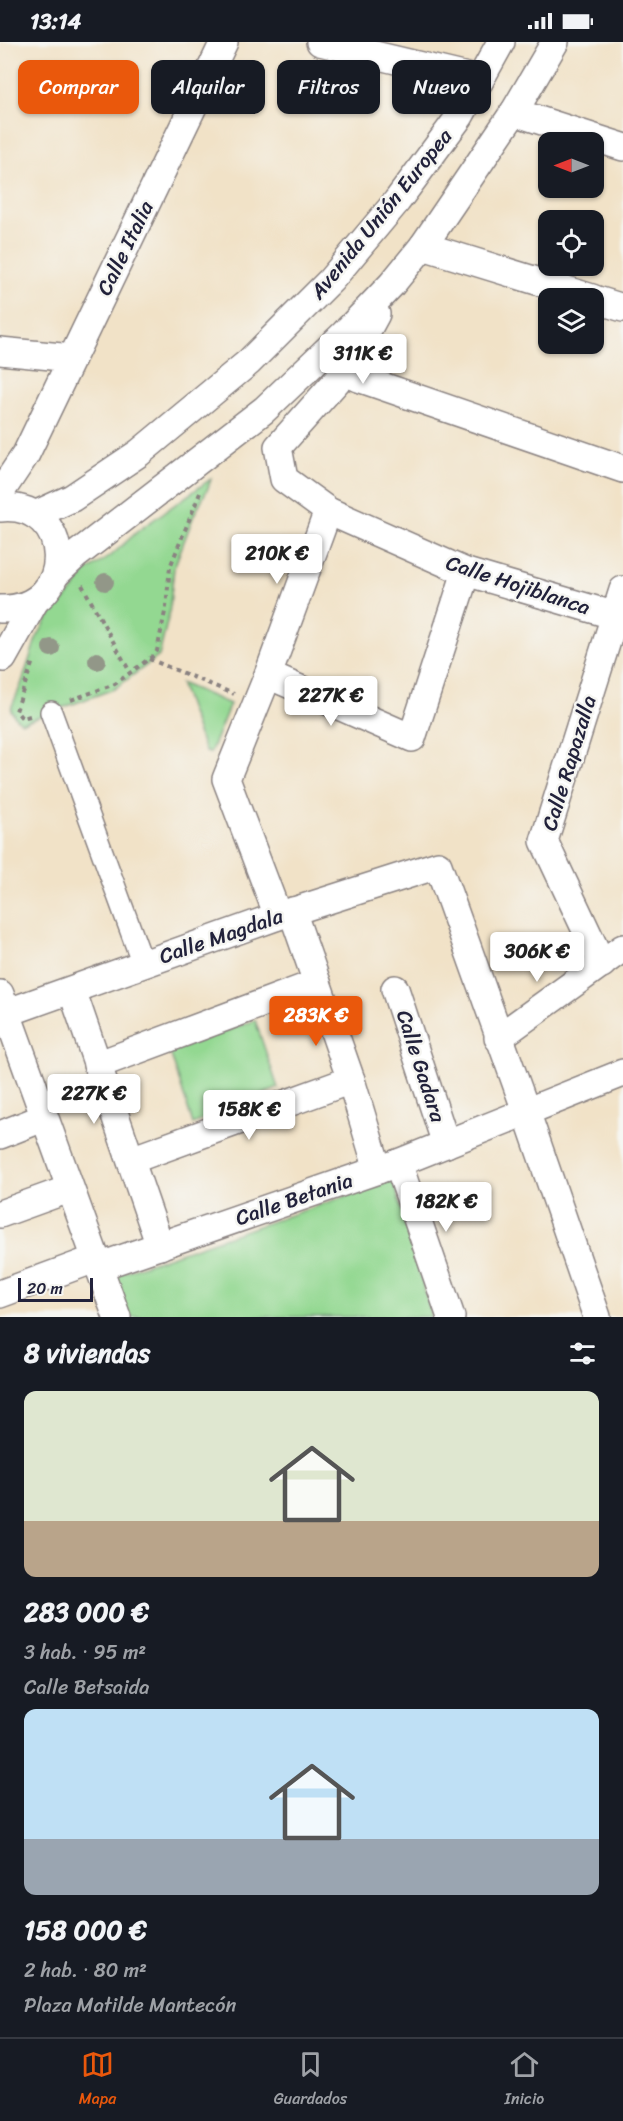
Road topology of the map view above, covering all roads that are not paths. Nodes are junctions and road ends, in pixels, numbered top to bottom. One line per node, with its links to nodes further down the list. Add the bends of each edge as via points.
1 (224, 42): 16 (street, Calle Italia)
2 (320, 42): 5 (street)
3 (501, 42): 6 (street, Avenida Unión Europea)
4 (555, 42): 7 (street)
5 (396, 60)
6 (491, 60)
7 (514, 112): 9 (street); 10 (street)
8 (461, 114): 19 (street, Avenida Unión Europea, via 390,210 331,280 249,362 139,453 72,498)
9 (623, 147)
10 (423, 246): 11 (street); 12 (street)
11 (392, 284): 17 (street); 22 (street, via 264,410)
12 (558, 288)
13 (604, 302): 14 (street)
14 (623, 308)
15 (0, 351): 16 (street)
16 (72, 358): 19 (street, Calle Italia, via 26,454)
17 (344, 372): 18 (street); 20 (street, Calle Hojiblanca, via 278,447 284,479)
18 (623, 469)
19 (14, 506): 22 (street, via 50,530 58,554)
20 (328, 510): 21 (street, Calle Hojiblanca); 28 (street)
21 (465, 572): 26 (street, Calle Hojiblanca); 28 (street, via 412,738)
22 (56, 574): 24 (street, via 48,590)
23 (623, 590): 26 (street, Calle Rapazalla)
24 (35, 601): 25 (street, via 24,607); 27 (street)
25 (0, 609): 27 (street, via 6,633)
26 (619, 617): 31 (street, Calle Rapazalla, via 544,841)
27 (2, 664)
28 (268, 675): 30 (street, via 226,778)
29 (50, 709): 32 (street)
30 (285, 914): 32 (street, Calle Magdala); 33 (street); 37 (street, Calle Magdala, via 438,866)
31 (612, 956): 37 (street)
32 (144, 964): 35 (street, Calle Magdala)
33 (317, 983): 39 (street); 41 (street)
34 (395, 989): 45 (street, Calle Gadara)
35 (72, 990): 36 (street, Calle Magdala); 39 (street)
36 (3, 1004): 38 (street)
37 (498, 1038): 42 (street)
38 (10, 1056): 43 (street)
39 (97, 1065): 46 (street)
40 (623, 1073): 42 (street, Calle Betania)
41 (351, 1080): 46 (street); 47 (street)
42 (526, 1111): 45 (street, Calle Betania); 55 (street)
43 (43, 1118): 44 (street); 48 (street)
44 (0, 1135)
45 (446, 1144): 47 (street, Calle Betania)
46 (131, 1160): 50 (street)
47 (388, 1167): 50 (street, Calle Betania); 54 (street)
48 (69, 1189): 49 (street); 51 (street)
49 (0, 1214)
50 (160, 1246): 51 (street, Calle Betania)
51 (96, 1263): 52 (street, Calle Betania); 53 (street)
52 (0, 1294)
53 (114, 1316)
54 (451, 1317)
55 (597, 1317)

